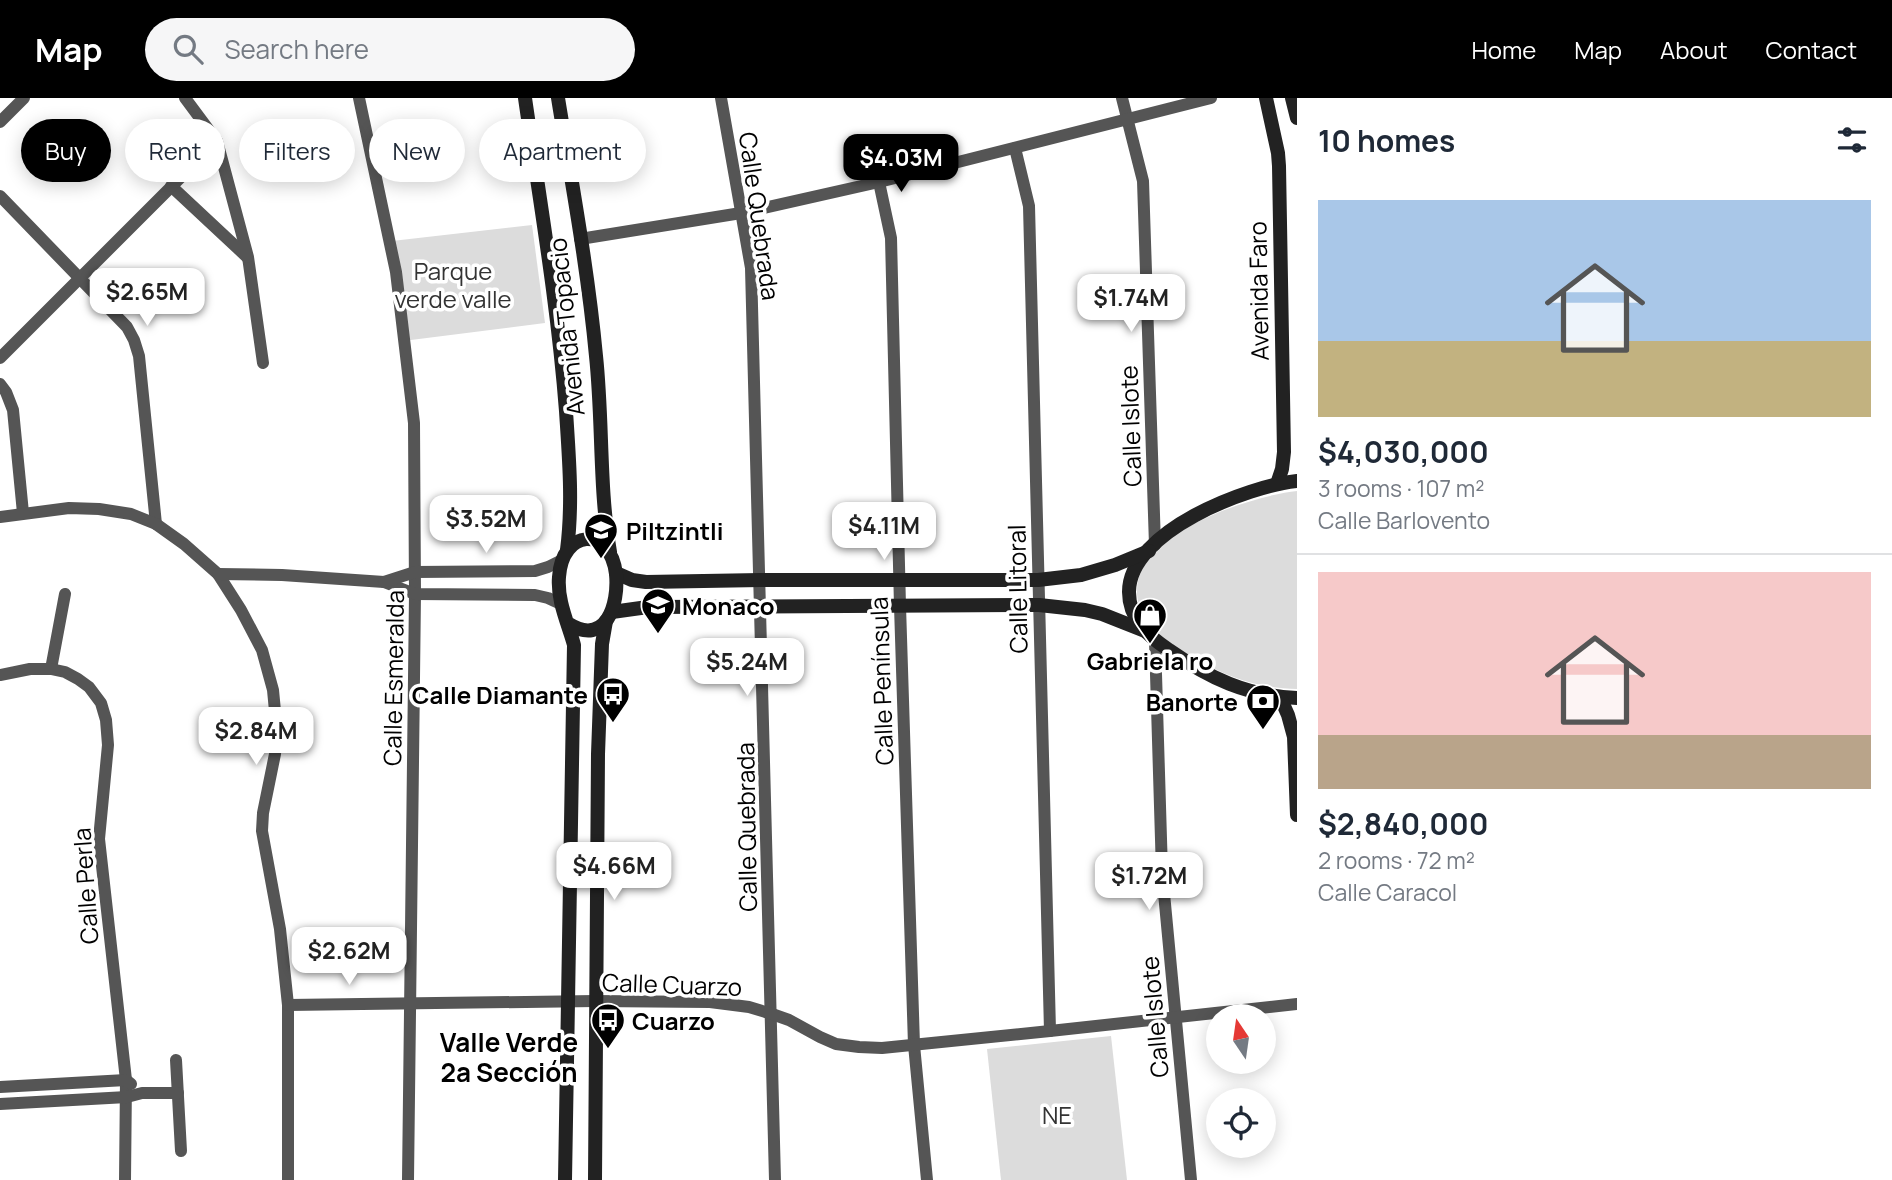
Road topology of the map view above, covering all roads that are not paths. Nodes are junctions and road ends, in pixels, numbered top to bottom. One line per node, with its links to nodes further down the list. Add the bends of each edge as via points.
1 (24, 98): 14 (street)
2 (185, 98): 12 (street)
3 (359, 98): 36 (street, Calle Esmeralda, via 396,272 411,396)
4 (525, 98): 35 (street, Avenida Topacio, via 562,367 571,489)
5 (558, 98): 22 (street, Avenida Topacio)
6 (721, 98): 21 (street, Calle Quebrada)
7 (1122, 98): 13 (street, Calle Islote)
8 (1211, 98): 13 (street)
9 (1266, 98): 29 (street, Avenida Faro, via 1279,166 1284,452)
10 (1292, 98): 11 (street)
11 (1297, 118)
12 (201, 119)
13 (1127, 119): 15 (street); 33 (street, Calle Islote, via 1143,181)
14 (0, 122)
15 (1015, 148): 18 (street); 41 (street, Calle Litoral, via 1029,206)
16 (225, 171): 23 (street)
17 (175, 182): 19 (street)
18 (879, 182): 21 (street); 40 (street, Calle Península, via 891,238)
19 (171, 186): 23 (street); 24 (street)
20 (0, 196): 24 (street)
21 (741, 213): 22 (street); 39 (street, Calle Quebrada, via 751,268)
22 (580, 239): 34 (street, Avenida Topacio, via 597,360 602,487)
23 (248, 257): 26 (street)
24 (80, 277): 25 (street); 32 (street, via 127,327 137,348)
25 (0, 358)
26 (263, 363)
27 (0, 384): 30 (street, via 13,410)
28 (1297, 481): 29 (street)
29 (1277, 484): 33 (street, via 1203,510)
30 (23, 513): 31 (street); 32 (street, via 99,509)
31 (0, 517)
32 (156, 524): 38 (street)
33 (1152, 548): 41 (street, via 1081,575); 51 (street, via 1137,566 1129,587 1132,610)
34 (610, 552): 35 (street, via 592,539 577,541); 37 (street)
35 (565, 555): 36 (street, via 535,571); 45 (street, via 559,576)
36 (415, 572): 42 (street); 44 (street, Calle Esmeralda)
37 (616, 573): 39 (street, via 646,582); 49 (street, via 617,589)
38 (218, 574): 42 (street); 61 (street, via 256,635 273,690 277,732 262,831)
39 (761, 580): 40 (street); 47 (street, Calle Quebrada)
40 (900, 580): 41 (street); 48 (street, Calle Península)
41 (1038, 580): 46 (street, Calle Litoral)
42 (384, 582): 44 (street)
43 (65, 594): 52 (street)
44 (415, 594): 45 (street, via 535,595); 59 (street, Calle Esmeralda)
45 (561, 604): 50 (street)
46 (1038, 605): 48 (street); 51 (street, via 1102,614); 64 (street, Calle Litoral)
47 (761, 606): 48 (street); 49 (street, via 648,607); 62 (street, Calle Quebrada)
48 (900, 606): 65 (street, Calle Península)
49 (609, 617): 50 (street, via 586,632); 57 (street, via 602,644 598,740)
50 (569, 624): 58 (street, via 574,645)
51 (1150, 636): 54 (street, via 1221,681); 63 (street, Calle Islote)
52 (51, 669): 53 (street, Calle Perla); 67 (street, Calle Perla, via 89,687 106,720 99,839)
53 (0, 675)
54 (1280, 697): 55 (street); 56 (street, via 1294,737)
55 (1297, 698)
56 (1297, 815)
57 (595, 1001): 58 (street, Calle Cuarzo); 62 (street, Calle Cuarzo, via 710,1002); 78 (street)
58 (569, 1002): 59 (street, Calle Cuarzo); 77 (street)
59 (411, 1003): 61 (street, Calle Cuarzo); 76 (street, Calle Esmeralda)
60 (1297, 1004): 63 (street, Calle Cuarzo)
61 (288, 1005): 75 (street)
62 (772, 1014): 65 (street, Calle Cuarzo, via 836,1044); 79 (street, Calle Quebrada)
63 (1175, 1017): 64 (street, Calle Cuarzo); 81 (street, Calle Islote)
64 (1050, 1031): 65 (street, Calle Cuarzo)
65 (914, 1045): 80 (street, Calle Península)
66 (176, 1059): 70 (street)
67 (126, 1080): 68 (street); 69 (street); 71 (street, Calle Perla)
68 (0, 1087)
69 (142, 1093): 70 (street); 71 (street)
70 (178, 1093): 73 (street)
71 (127, 1097): 72 (street); 74 (street, Calle Perla)
72 (0, 1104)
73 (181, 1152)
74 (125, 1180)
75 (288, 1180)
76 (408, 1180)
77 (565, 1180)
78 (595, 1180)
79 (775, 1180)
80 (927, 1180)
81 (1191, 1180)

